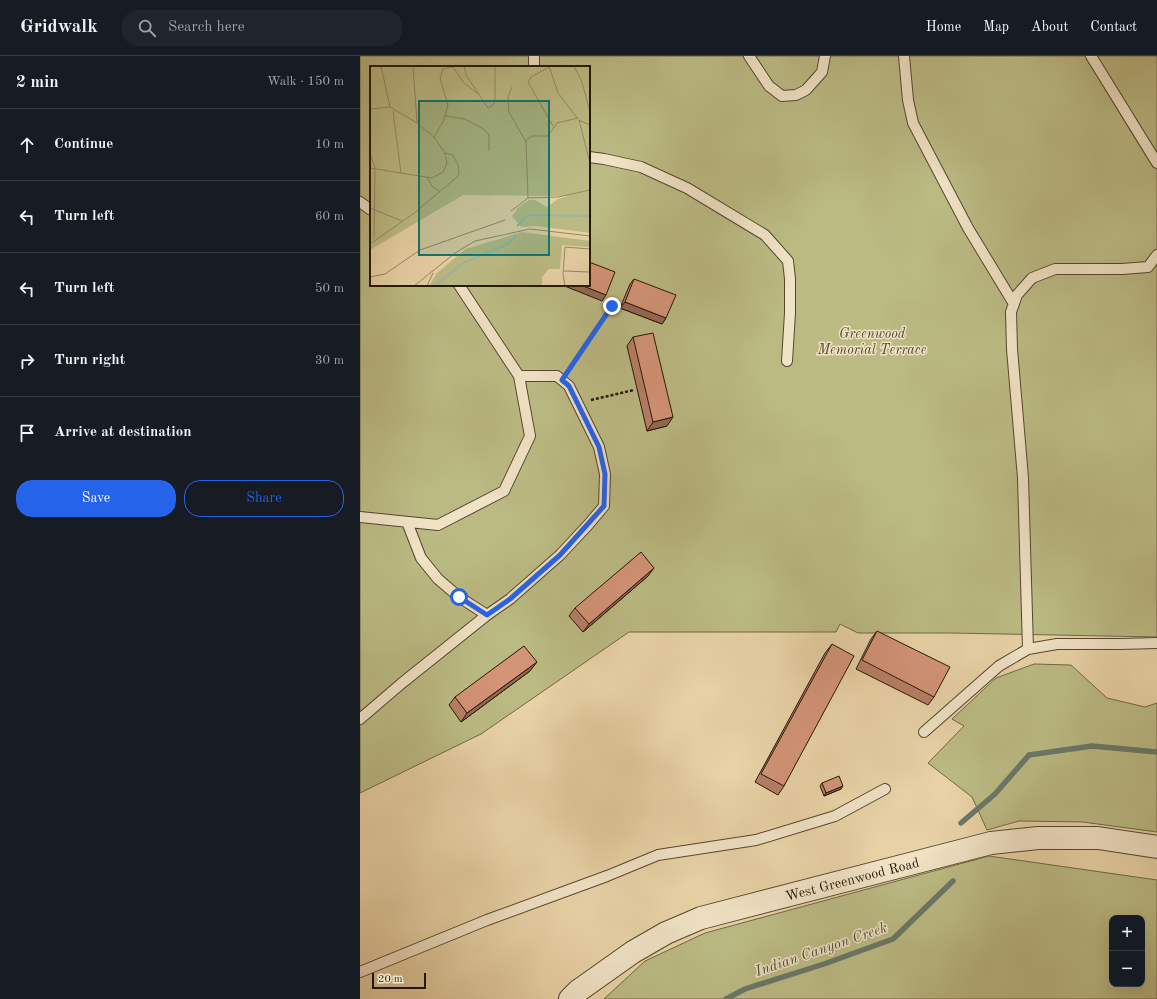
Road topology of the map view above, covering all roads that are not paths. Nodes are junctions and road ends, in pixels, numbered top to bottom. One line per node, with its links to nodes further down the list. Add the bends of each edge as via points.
1 (749, 56): 2 (lane, via 769,86 782,96 796,95 806,90 822,72)
2 (825, 56)
3 (904, 56): 11 (lane, via 913,123 968,228)
4 (1091, 56): 6 (lane)
5 (590, 157): 12 (lane, via 641,167 687,188 766,234 788,261 790,313)
6 (1157, 163)
7 (360, 202): 8 (lane)
8 (370, 209)
9 (1157, 255): 11 (lane, via 1148,267 1055,268 1032,278 1017,295)
10 (460, 286): 13 (lane)
11 (1014, 304): 18 (lane, via 1011,312 1012,349 1023,478)
12 (787, 361)
13 (519, 376): 15 (lane, via 530,436 504,491 438,525); 16 (lane, via 557,376 569,386 599,447 605,474 604,506 560,555 510,599)
14 (360, 517): 15 (lane)
15 (407, 522): 16 (lane, via 421,558 438,579 459,597)
16 (487, 615): 19 (lane)
17 (1157, 643): 18 (lane, via 1057,644)
18 (1028, 649): 20 (lane, via 999,666)
19 (360, 719)
20 (924, 732)
21 (885, 789): 23 (lane, via 835,816 756,840 658,855)
22 (1157, 847): 24 (street, West Greenwood Road, via 1098,838 1038,838 991,843 716,914 666,933 633,952)
23 (360, 972)
24 (570, 999)

